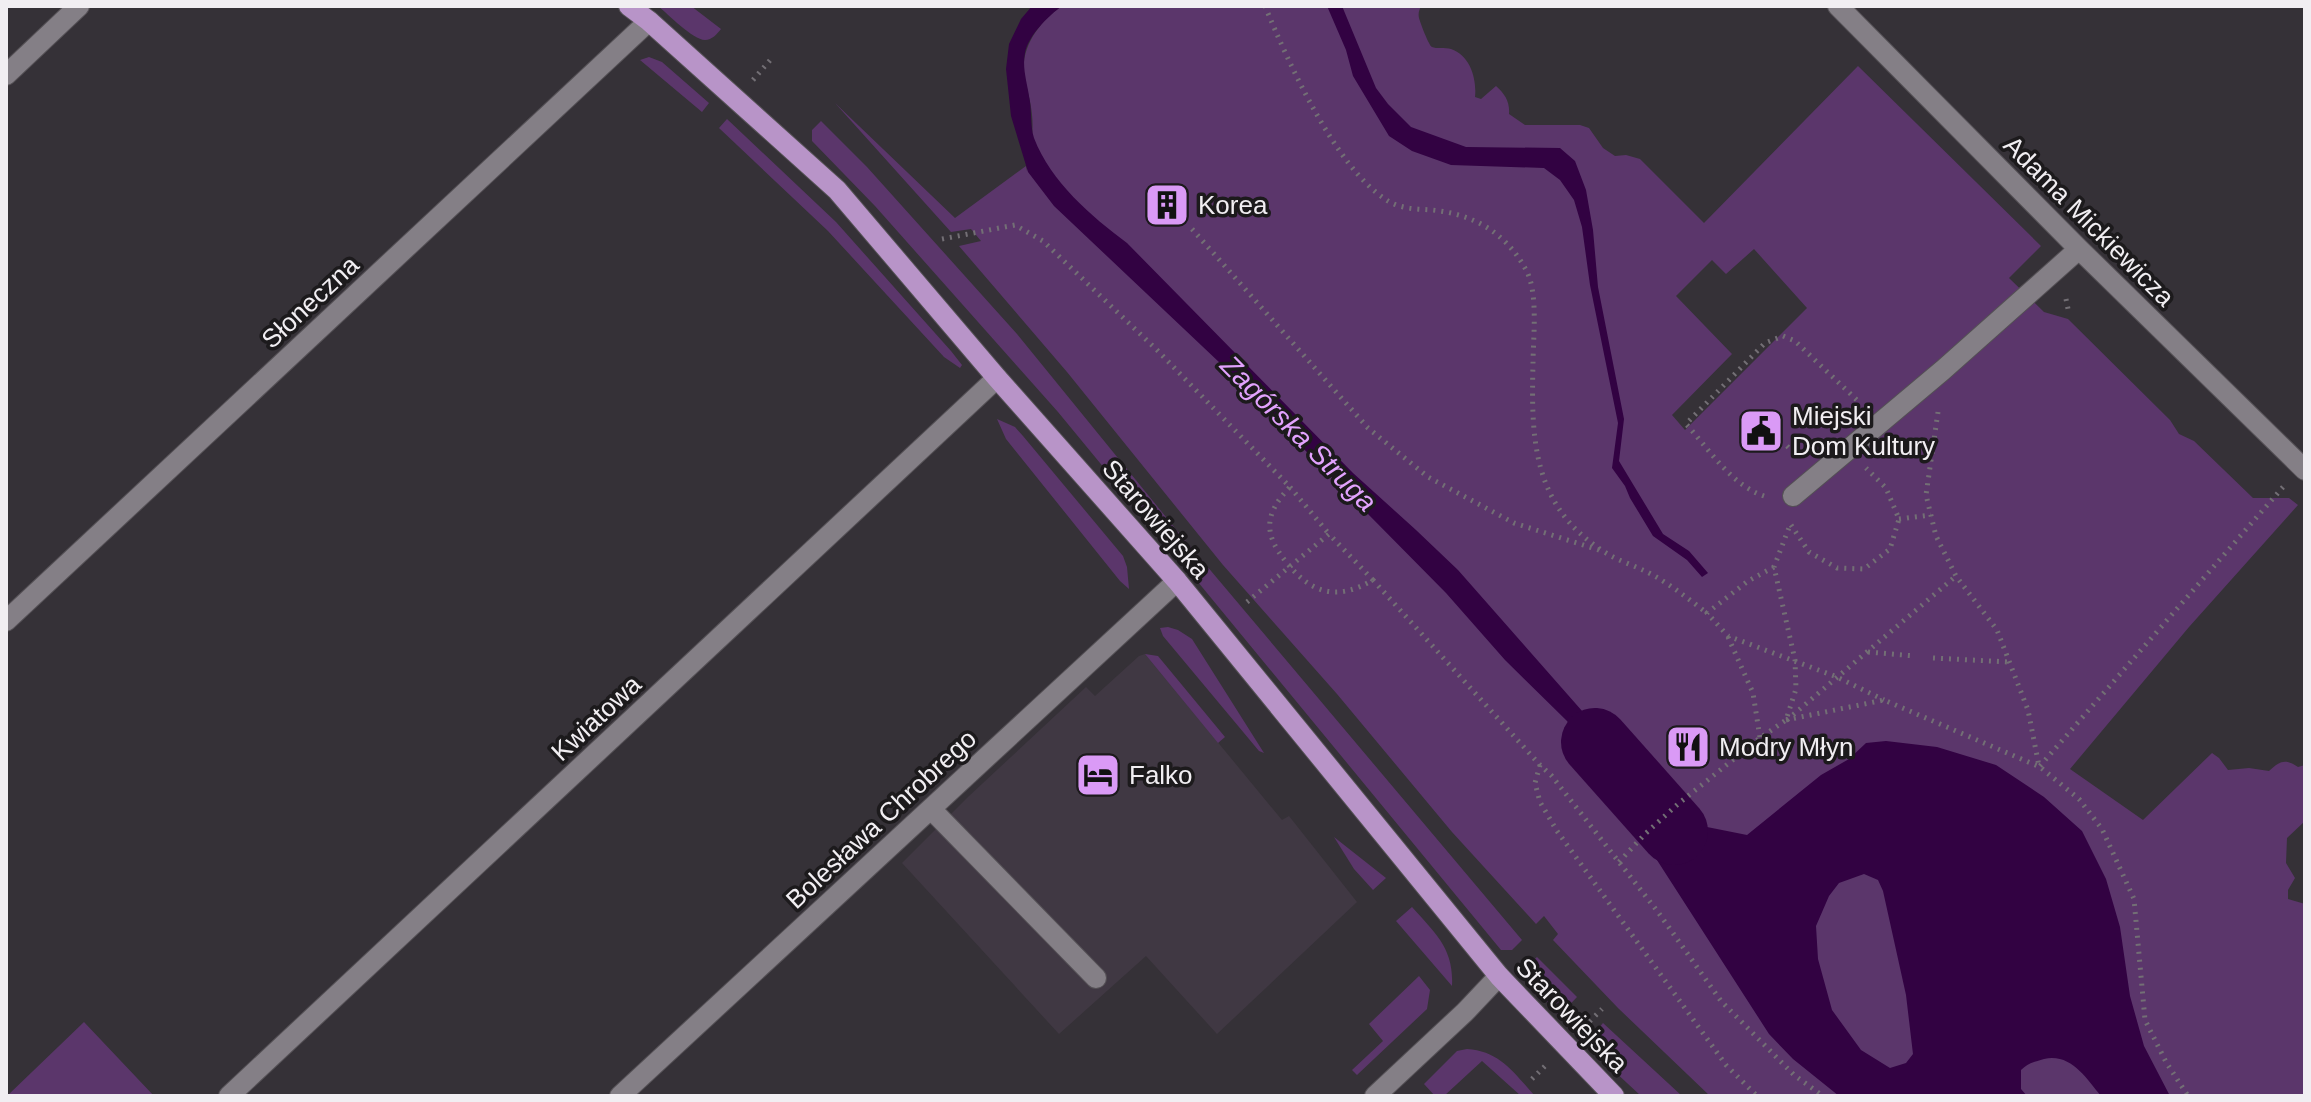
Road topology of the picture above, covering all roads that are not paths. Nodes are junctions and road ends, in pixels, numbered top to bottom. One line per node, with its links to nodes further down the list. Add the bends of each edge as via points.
1 (79, 6): 5 (street)
2 (629, 6): 4 (main road, Starowiejska)
3 (1838, 6): 6 (street, Adama Mickiewicza)
4 (649, 21): 7 (main road, Starowiejska, via 837,190); 11 (street, Słoneczna)
5 (6, 75)
6 (2079, 249): 8 (street, Adama Mickiewicza); 9 (street)
7 (997, 378): 10 (main road, Starowiejska); 15 (street, Kwiatowa)
8 (2303, 468)
9 (1793, 499)
10 (1177, 581): 12 (street, Bolesława Chrobrego); 13 (main road, Starowiejska)
11 (6, 621)
12 (931, 809): 14 (street); 16 (street, Bolesława Chrobrego)
13 (1499, 976): 17 (street); 18 (main road, Starowiejska)
14 (1096, 978)
15 (229, 1096)
16 (620, 1096)
17 (1375, 1096)
18 (1614, 1096)

